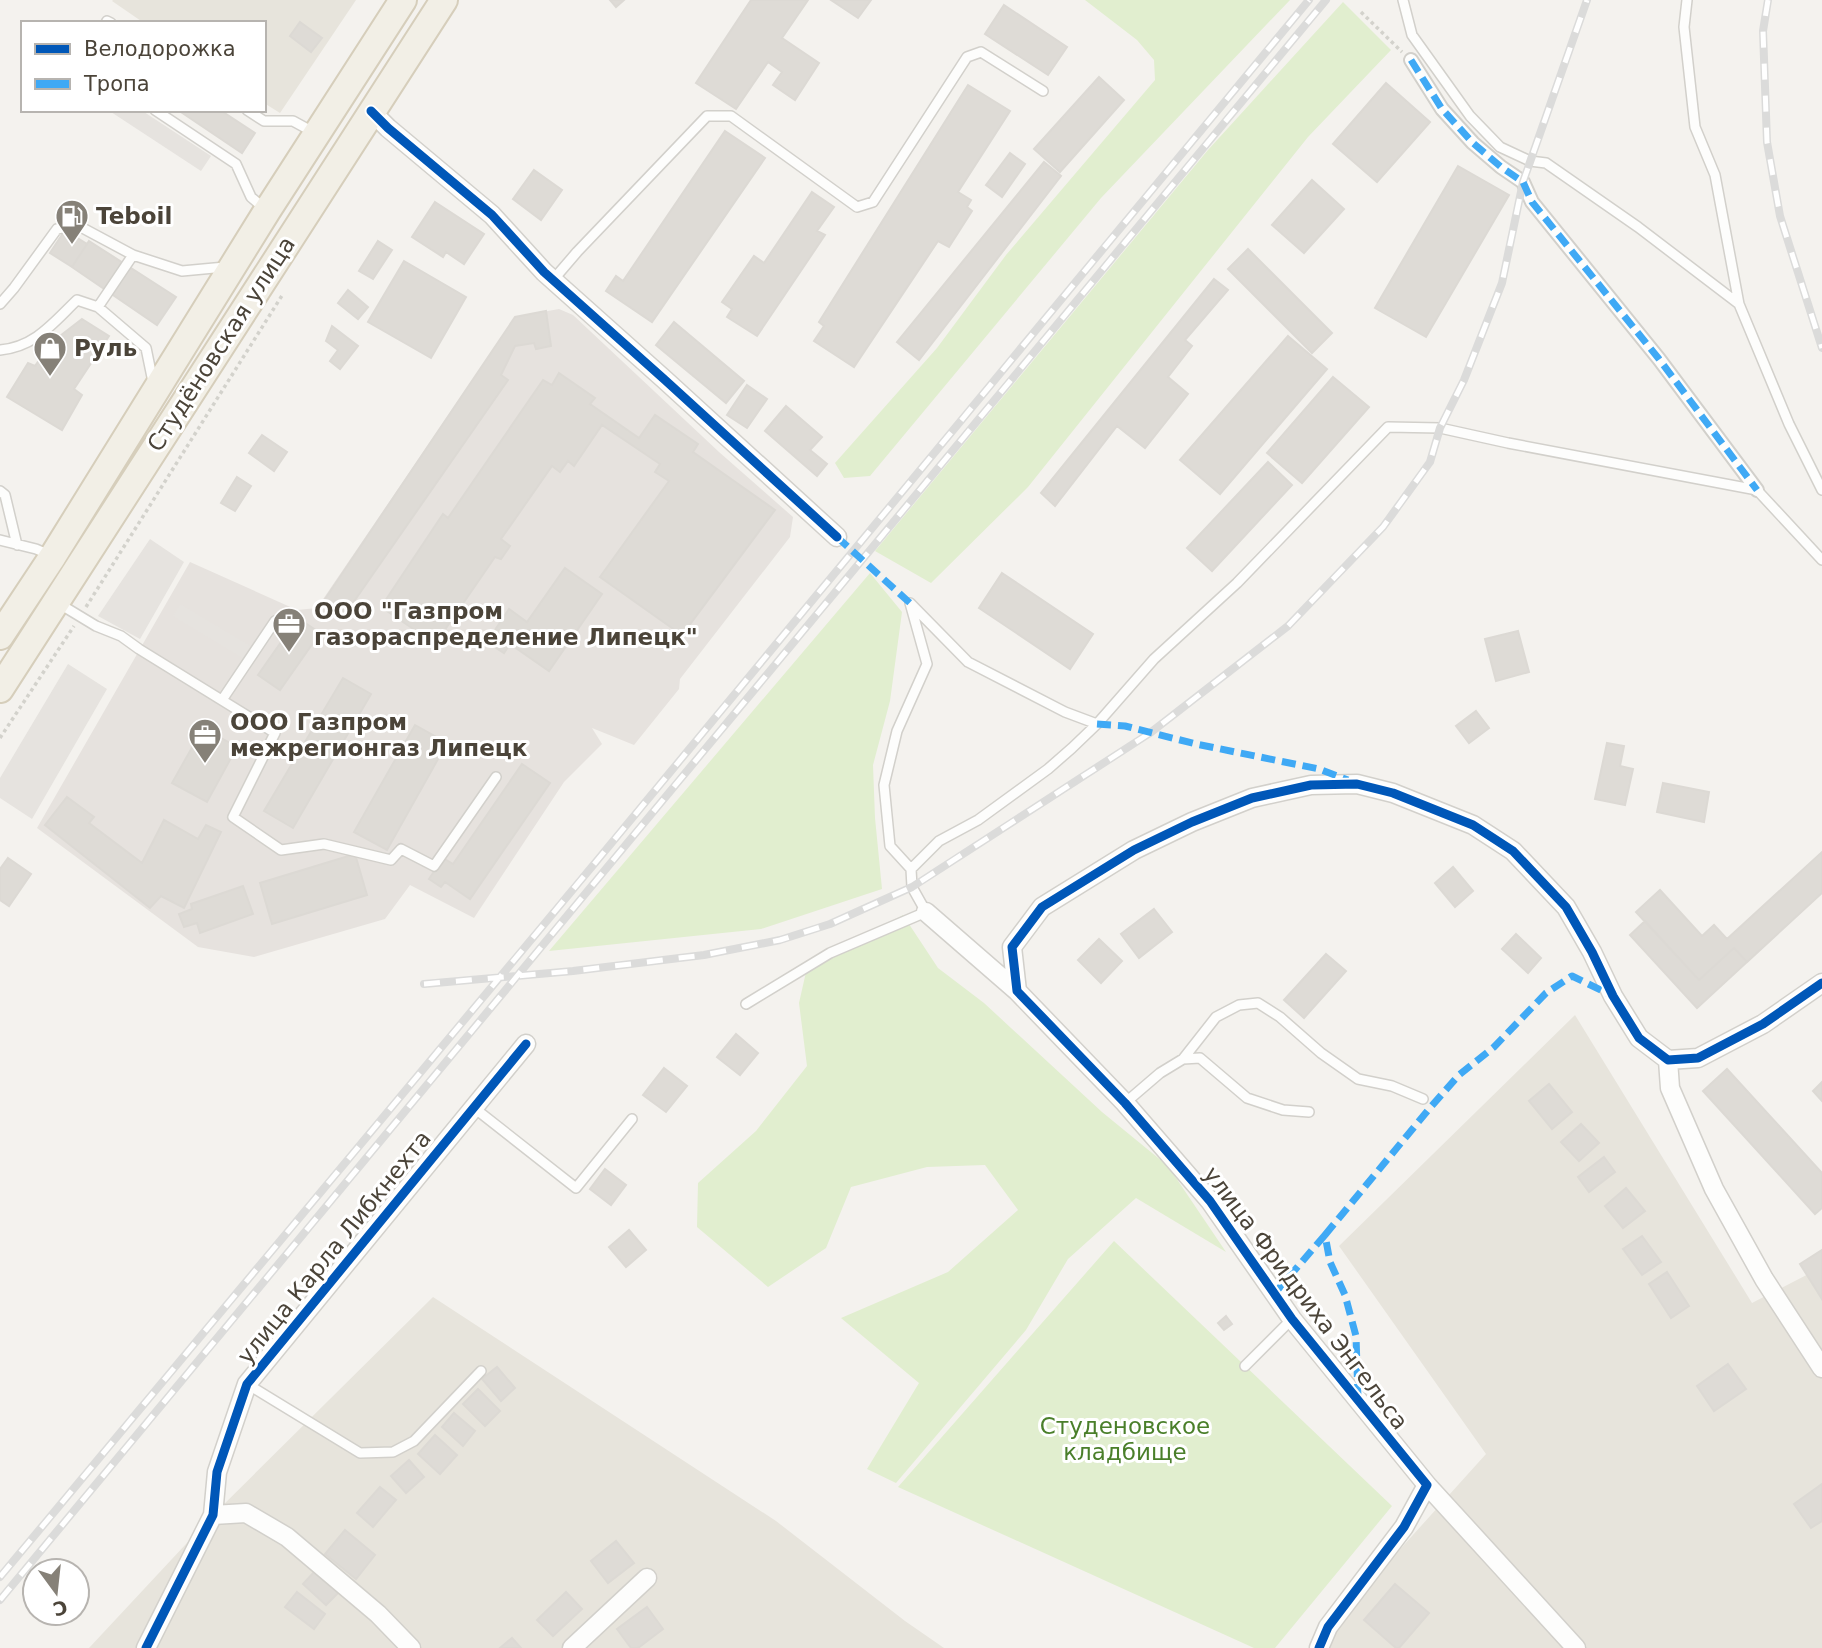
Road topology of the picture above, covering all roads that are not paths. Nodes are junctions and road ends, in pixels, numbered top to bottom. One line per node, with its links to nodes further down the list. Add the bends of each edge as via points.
1 (403, 0): 10 (main road, Студёновская улица)
2 (444, 0): 7 (main road, Студёновская улица)
3 (1403, 0): 16 (lane, via 1412,35 1470,116 1500,147 1546,163)
4 (1687, 0): 16 (lane, via 1684,27 1695,127 1715,175)
5 (1411, 60): 20 (street, via 1442,108 1473,143 1523,182 1532,202)
6 (1043, 91): 14 (lane, via 981,52 967,57 873,202 857,208 731,116 707,116)
7 (371, 111): 14 (street, via 492,215); 28 (main road, Студёновская улица)
8 (158, 112): 11 (lane, via 236,164 251,197)
9 (250, 112): 10 (lane, via 264,121 293,121)
10 (317, 134): 11 (main road, Студёновская улица)
11 (267, 211): 13 (main road, Студёновская улица)
12 (133, 255): 13 (lane, via 182,271); 15 (lane, via 77,225 57,229); 17 (lane)
13 (234, 267): 19 (main road, Студёновская улица)
14 (553, 280): 23 (street)
15 (0, 304)
16 (1739, 304): 21 (lane)
17 (97, 307): 18 (lane, via 77,300 41,335 15,349); 19 (lane, via 146,348)
18 (0, 350)
19 (154, 391): 26 (main road, Студёновская улица)
20 (1757, 490): 27 (lane); 33 (lane, via 1440,428 1388,426 1237,583 1154,659)
21 (1822, 490)
22 (0, 491): 25 (lane, via 5,495)
23 (836, 537)
24 (0, 540): 25 (lane)
25 (17, 545): 26 (lane)
26 (53, 556): 30 (main road, Студёновская улица)
27 (1822, 560)
28 (55, 602): 31 (main road, Студёновская улица); 32 (lane, via 121,636)
29 (275, 621): 32 (lane)
30 (0, 636)
31 (0, 689)
32 (222, 700): 34 (lane, via 275,733 233,817 281,850 324,844 391,860 401,849 434,866)
33 (1097, 724): 35 (lane, via 1048,769 978,820 939,841); 35 (lane, via 968,662 910,603 928,664 897,731 884,785 890,846)
34 (496, 777)
35 (911, 869): 36 (lane, via 912,887)
36 (926, 912): 38 (street, улица Фридриха Энгельса); 39 (lane, via 830,953)
37 (1822, 983): 42 (street, via 1763,1024 1698,1058)
38 (1017, 991): 42 (street, via 1012,947 1042,906 1134,850 1252,798 1311,785 1357,783 1473,825 1513,851 1566,907 1639,1038); 44 (street, улица Фридриха Энгельса)
39 (746, 1004)
40 (526, 1044): 45 (street, улица Карла Либкнехта)
41 (1183, 1059): 43 (lane, via 1216,1017 1238,1005 1258,1003 1358,1079); 44 (lane); 46 (lane, via 1200,1058 1247,1098 1283,1110)
42 (1668, 1060): 50 (street, via 1670,1088 1713,1189)
43 (1423, 1099)
44 (1125, 1103): 48 (street, улица Фридриха Энгельса, via 1210,1201)
45 (473, 1107): 47 (lane, via 576,1188); 52 (street, улица Карла Либкнехта)
46 (1309, 1112)
47 (632, 1119)
48 (1292, 1320): 49 (lane); 53 (street, улица Фридриха Энгельса)
49 (1245, 1366)
50 (1822, 1368)
51 (481, 1371): 52 (lane, via 414,1441 393,1452 360,1452)
52 (247, 1384): 54 (street, улица Карла Либкнехта, via 217,1472)
53 (1427, 1485): 59 (street, via 1404,1527 1328,1627); 60 (street, улица Фридриха Энгельса)
54 (213, 1515): 56 (street, улица Карла Либкнехта); 57 (street, via 246,1513 287,1536 379,1614)
55 (647, 1578): 58 (street)
56 (146, 1648)
57 (411, 1648)
58 (572, 1648)
59 (1319, 1648)
60 (1576, 1648)

